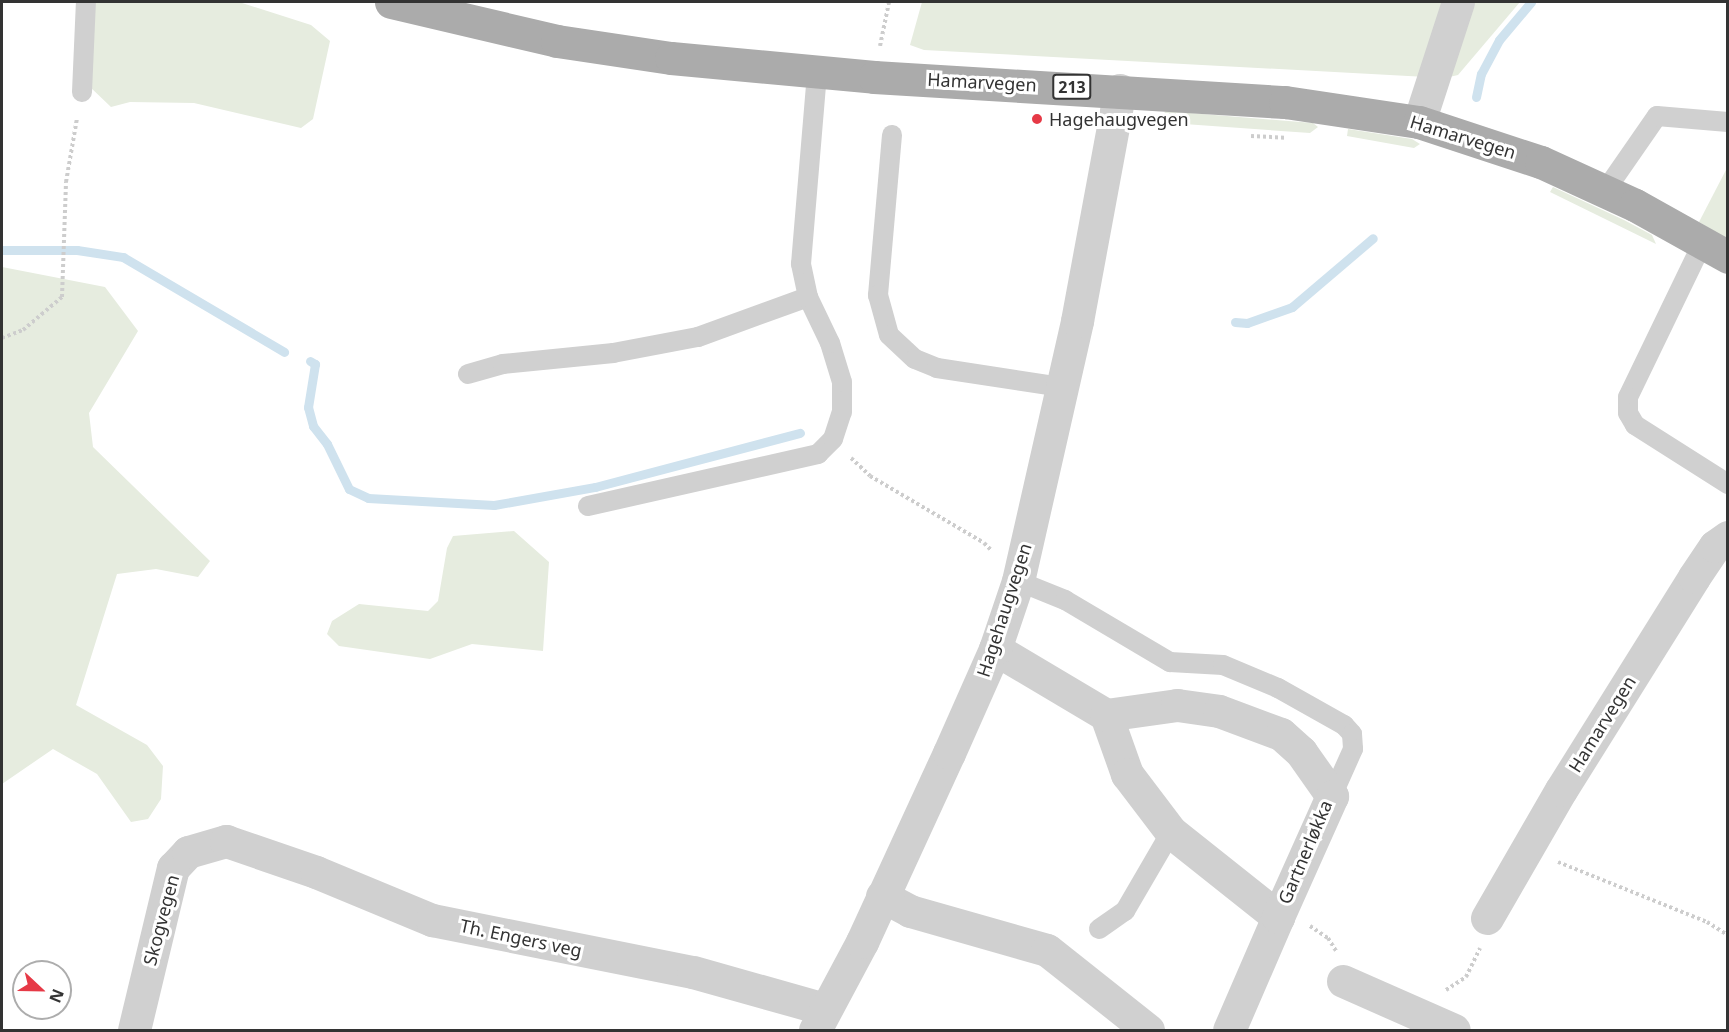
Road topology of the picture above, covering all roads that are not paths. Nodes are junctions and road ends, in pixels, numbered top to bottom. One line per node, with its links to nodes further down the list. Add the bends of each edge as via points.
1 (86, 2): 6 (lane)
2 (391, 2): 4 (main road, Hamarvegen / 213, via 603,49)
3 (1458, 2): 7 (street)
4 (817, 72): 5 (main road, Hamarvegen / 213); 12 (lane, via 801,264)
5 (1120, 90): 7 (main road, Hamarvegen / 213, via 1336,107); 14 (street, Hagehaugvegen, via 1104,189)
6 (82, 92)
7 (1419, 122): 10 (main road, Hamarvegen / 213, via 1496,144)
8 (1728, 122): 10 (lane, via 1657,116)
9 (892, 135): 14 (lane, via 878,295 889,335 915,359 937,368)
10 (1605, 191): 11 (main road, Hamarvegen / 213)
11 (1715, 250): 15 (lane, via 1628,397 1628,413 1635,425)
12 (808, 297): 13 (lane, via 698,337 613,353 503,364); 16 (lane, via 830,343 842,382 842,412 832,439 818,454)
13 (468, 374)
14 (1061, 387): 18 (street, Hagehaugvegen)
15 (1728, 484)
16 (588, 506)
17 (1728, 537): 26 (street, Hamarvegen, via 1715,546 1694,577)
18 (1018, 581): 19 (street, Hagehaugvegen); 21 (lane, via 1065,600 1170,662 1223,665 1278,688 1344,725 1352,734 1353,749)
19 (995, 649): 20 (street); 24 (street, Hagehaugvegen)
20 (1106, 715): 21 (street, Gartnerløkka, via 1177,705 1250,719 1281,734 1301,752); 22 (street, Gartnerløkka, via 1127,774)
21 (1332, 796): 25 (street, Gartnerløkka)
22 (1171, 832): 25 (street, Gartnerløkka); 27 (lane, via 1125,911)
23 (226, 842): 29 (street, Th. Engers veg, via 316,872 432,920 693,972); 30 (street, Skogvegen, via 188,852 173,868)
24 (882, 896): 29 (street, Hagehaugvegen); 31 (street, via 910,911 1047,950)
25 (1278, 916): 32 (street, Gartnerløkka)
26 (1487, 918)
27 (1099, 929)
28 (1342, 981): 33 (street)
29 (820, 1020)
30 (134, 1030)
31 (1148, 1030)
32 (1228, 1030)
33 (1454, 1030)

